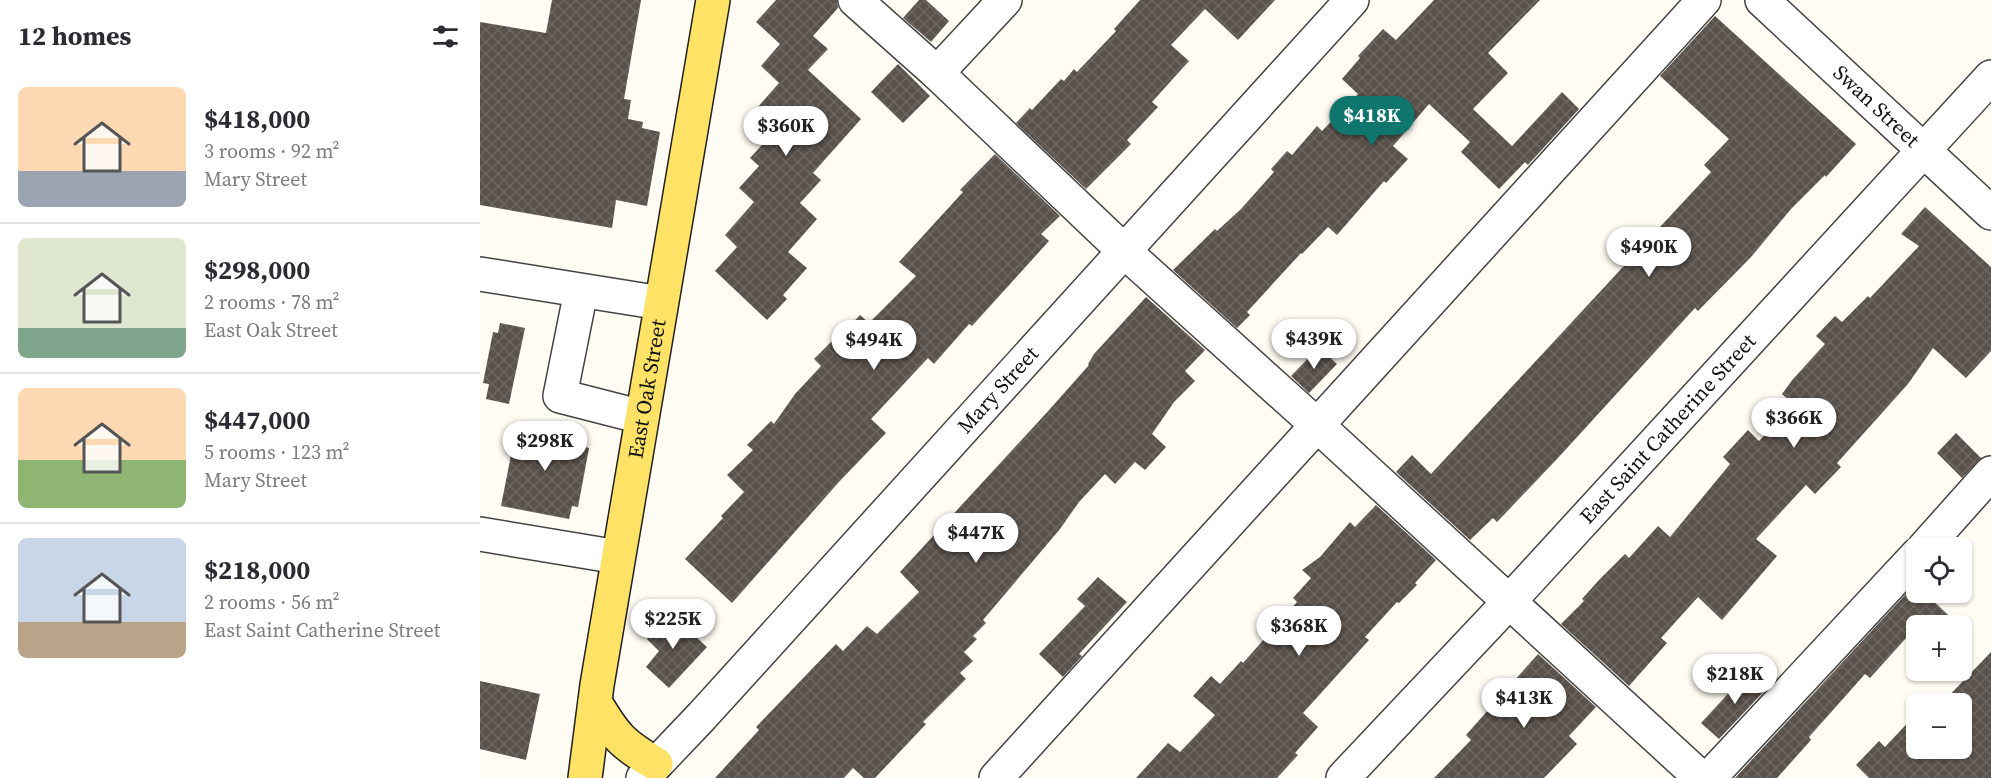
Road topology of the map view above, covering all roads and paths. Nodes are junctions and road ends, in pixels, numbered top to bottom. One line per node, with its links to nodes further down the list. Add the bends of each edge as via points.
1 (713, 0): 14 (main road, East Oak Street)
2 (855, 0): 7 (street)
3 (1005, 0): 7 (street)
4 (1352, 0): 11 (street, Mary Street)
5 (1704, 0): 16 (street)
6 (1762, 0): 9 (street, Swan Street)
7 (937, 74): 11 (street)
8 (1991, 77): 9 (street, East Saint Catherine Street)
9 (1923, 151): 10 (street, Swan Street); 22 (street, East Saint Catherine Street)
10 (1991, 213)
11 (1124, 251): 16 (street); 24 (street, Mary Street)
12 (480, 274): 13 (street)
13 (581, 291): 14 (street); 15 (street, via 560,396)
14 (661, 303): 15 (main road, East Oak Street)
15 (642, 417): 20 (main road, East Oak Street)
16 (1317, 425): 22 (street); 26 (street)
17 (1991, 473): 19 (street)
18 (480, 534): 20 (street)
19 (1934, 537)
20 (618, 557): 23 (main road, East Oak Street)
21 (1906, 567): 29 (street)
22 (1508, 602): 27 (street, East Saint Catherine Street); 28 (street)
23 (595, 702): 24 (main road, via 615,734); 25 (main road, East Oak Street)
24 (650, 771)
25 (585, 778)
26 (996, 778)
27 (1343, 778)
28 (1701, 778)
29 (1709, 778)

